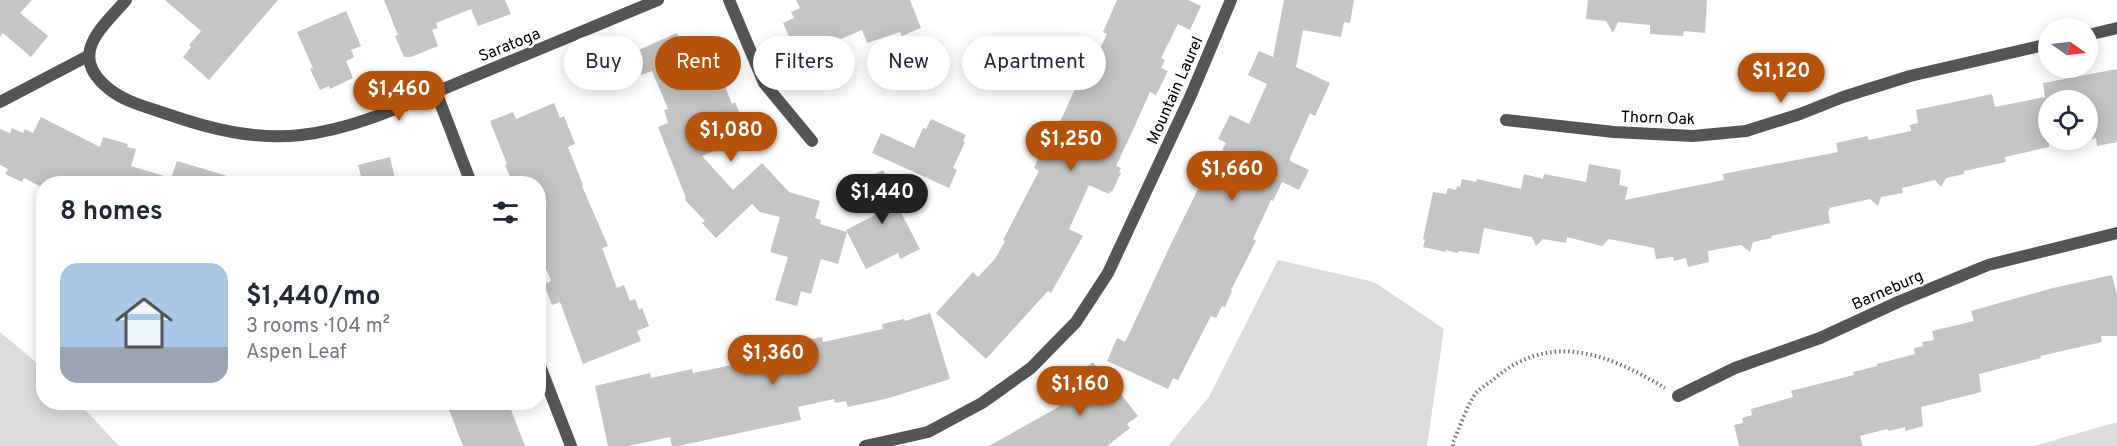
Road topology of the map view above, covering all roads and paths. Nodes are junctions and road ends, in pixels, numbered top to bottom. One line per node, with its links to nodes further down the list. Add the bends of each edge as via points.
1 (126, 0): 8 (street, via 95,37)
2 (658, 0): 9 (street, Saratoga)
3 (729, 0): 12 (street, via 764,83)
4 (1231, 0): 18 (street, Mountain Laurel, via 1108,273 1076,322 1031,368 981,403 928,432)
5 (2117, 28): 6 (street)
6 (2098, 33)
7 (2038, 47): 11 (street, Thorn Oak, via 1910,76 1746,131 1693,136)
8 (88, 56): 9 (street, Saratoga, via 96,77 113,93 128,100 215,129 258,135 298,135 347,126); 10 (street)
9 (436, 92): 13 (street)
10 (0, 102)
11 (1506, 120)
12 (812, 141)
13 (468, 176)
14 (2117, 233): 16 (street, Barneburg, via 1988,265 1820,338 1735,368)
15 (546, 382): 17 (street)
16 (1678, 396): 19 (path, via 1631,368 1588,353 1551,352 1511,365 1475,393)
17 (571, 446)
18 (865, 446)
19 (1453, 446)

